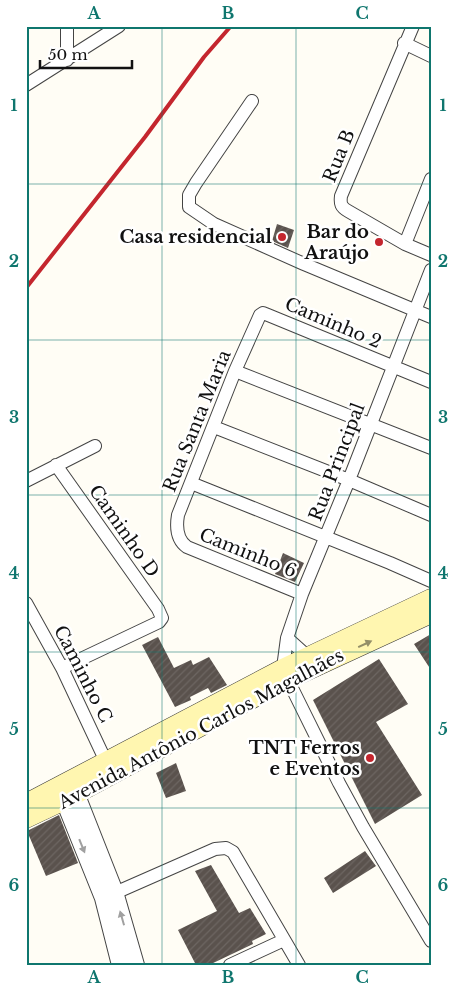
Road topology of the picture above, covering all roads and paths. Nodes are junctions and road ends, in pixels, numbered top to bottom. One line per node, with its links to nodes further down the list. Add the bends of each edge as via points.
1 (67, 26): 6 (street)
2 (119, 26): 6 (street)
3 (412, 26): 4 (street, Rua B)
4 (404, 43): 5 (street); 10 (street, Rua B, via 340,202 344,209)
5 (431, 56)
6 (68, 60): 7 (street)
7 (26, 85)
8 (252, 101): 13 (street, via 196,183 189,195 189,207 214,224)
9 (431, 179): 10 (street)
10 (405, 244): 11 (street, Rua B)
11 (431, 255)
12 (431, 270): 13 (street, Rua Principal)
13 (414, 309): 15 (street); 16 (street, Rua Principal)
14 (261, 314): 16 (street, Caminho 2); 17 (street, Rua Santa Maria)
15 (431, 317)
16 (392, 366): 18 (street, Caminho 2); 19 (street, Rua Principal)
17 (235, 371): 19 (street); 20 (street, Rua Santa Maria)
18 (431, 382)
19 (370, 425): 22 (street); 24 (street, Rua Principal)
20 (214, 427): 24 (street); 26 (street, Rua Santa Maria)
21 (95, 446): 23 (street)
22 (431, 448)
23 (56, 465): 25 (street); 37 (street, Caminho D, via 162,618)
24 (349, 480): 27 (street); 28 (street, Rua Principal)
25 (26, 481)
26 (191, 483): 28 (street); 29 (street, Rua Santa Maria, via 178,516 177,530)
27 (431, 515)
28 (326, 538): 30 (street); 31 (street, Rua Principal)
29 (182, 543): 31 (street, Caminho 6)
30 (431, 581)
31 (302, 594): 35 (street, Rua Principal)
32 (431, 598): 36 (main road, Avenida Antônio Carlos Magalhães)
33 (26, 602): 37 (street, Caminho C)
34 (431, 614): 38 (main road, Avenida Antônio Carlos Magalhães, one-way to 34)
35 (287, 638): 36 (street); 38 (street, Rua Principal)
36 (307, 656): 38 (main road, Avenida Antônio Carlos Magalhães)
37 (62, 668): 39 (street, Caminho C)
38 (285, 674): 39 (main road, Avenida Antônio Carlos Magalhães); 44 (street, via 358,818)
39 (109, 768): 40 (main road, Avenida Antônio Carlos Magalhães); 41 (main road, Avenida Antônio Carlos Magalhães)
40 (70, 797): 41 (main road, Avenida Antônio Carlos Magalhães); 42 (street)
41 (27, 814)
42 (109, 895): 43 (street, via 215,849 226,848 233,852); 45 (street); 46 (street, one-way to 42)
43 (284, 940): 47 (street); 48 (street)
44 (431, 941)
45 (120, 965)
46 (136, 965)
47 (230, 965)
48 (299, 965)

